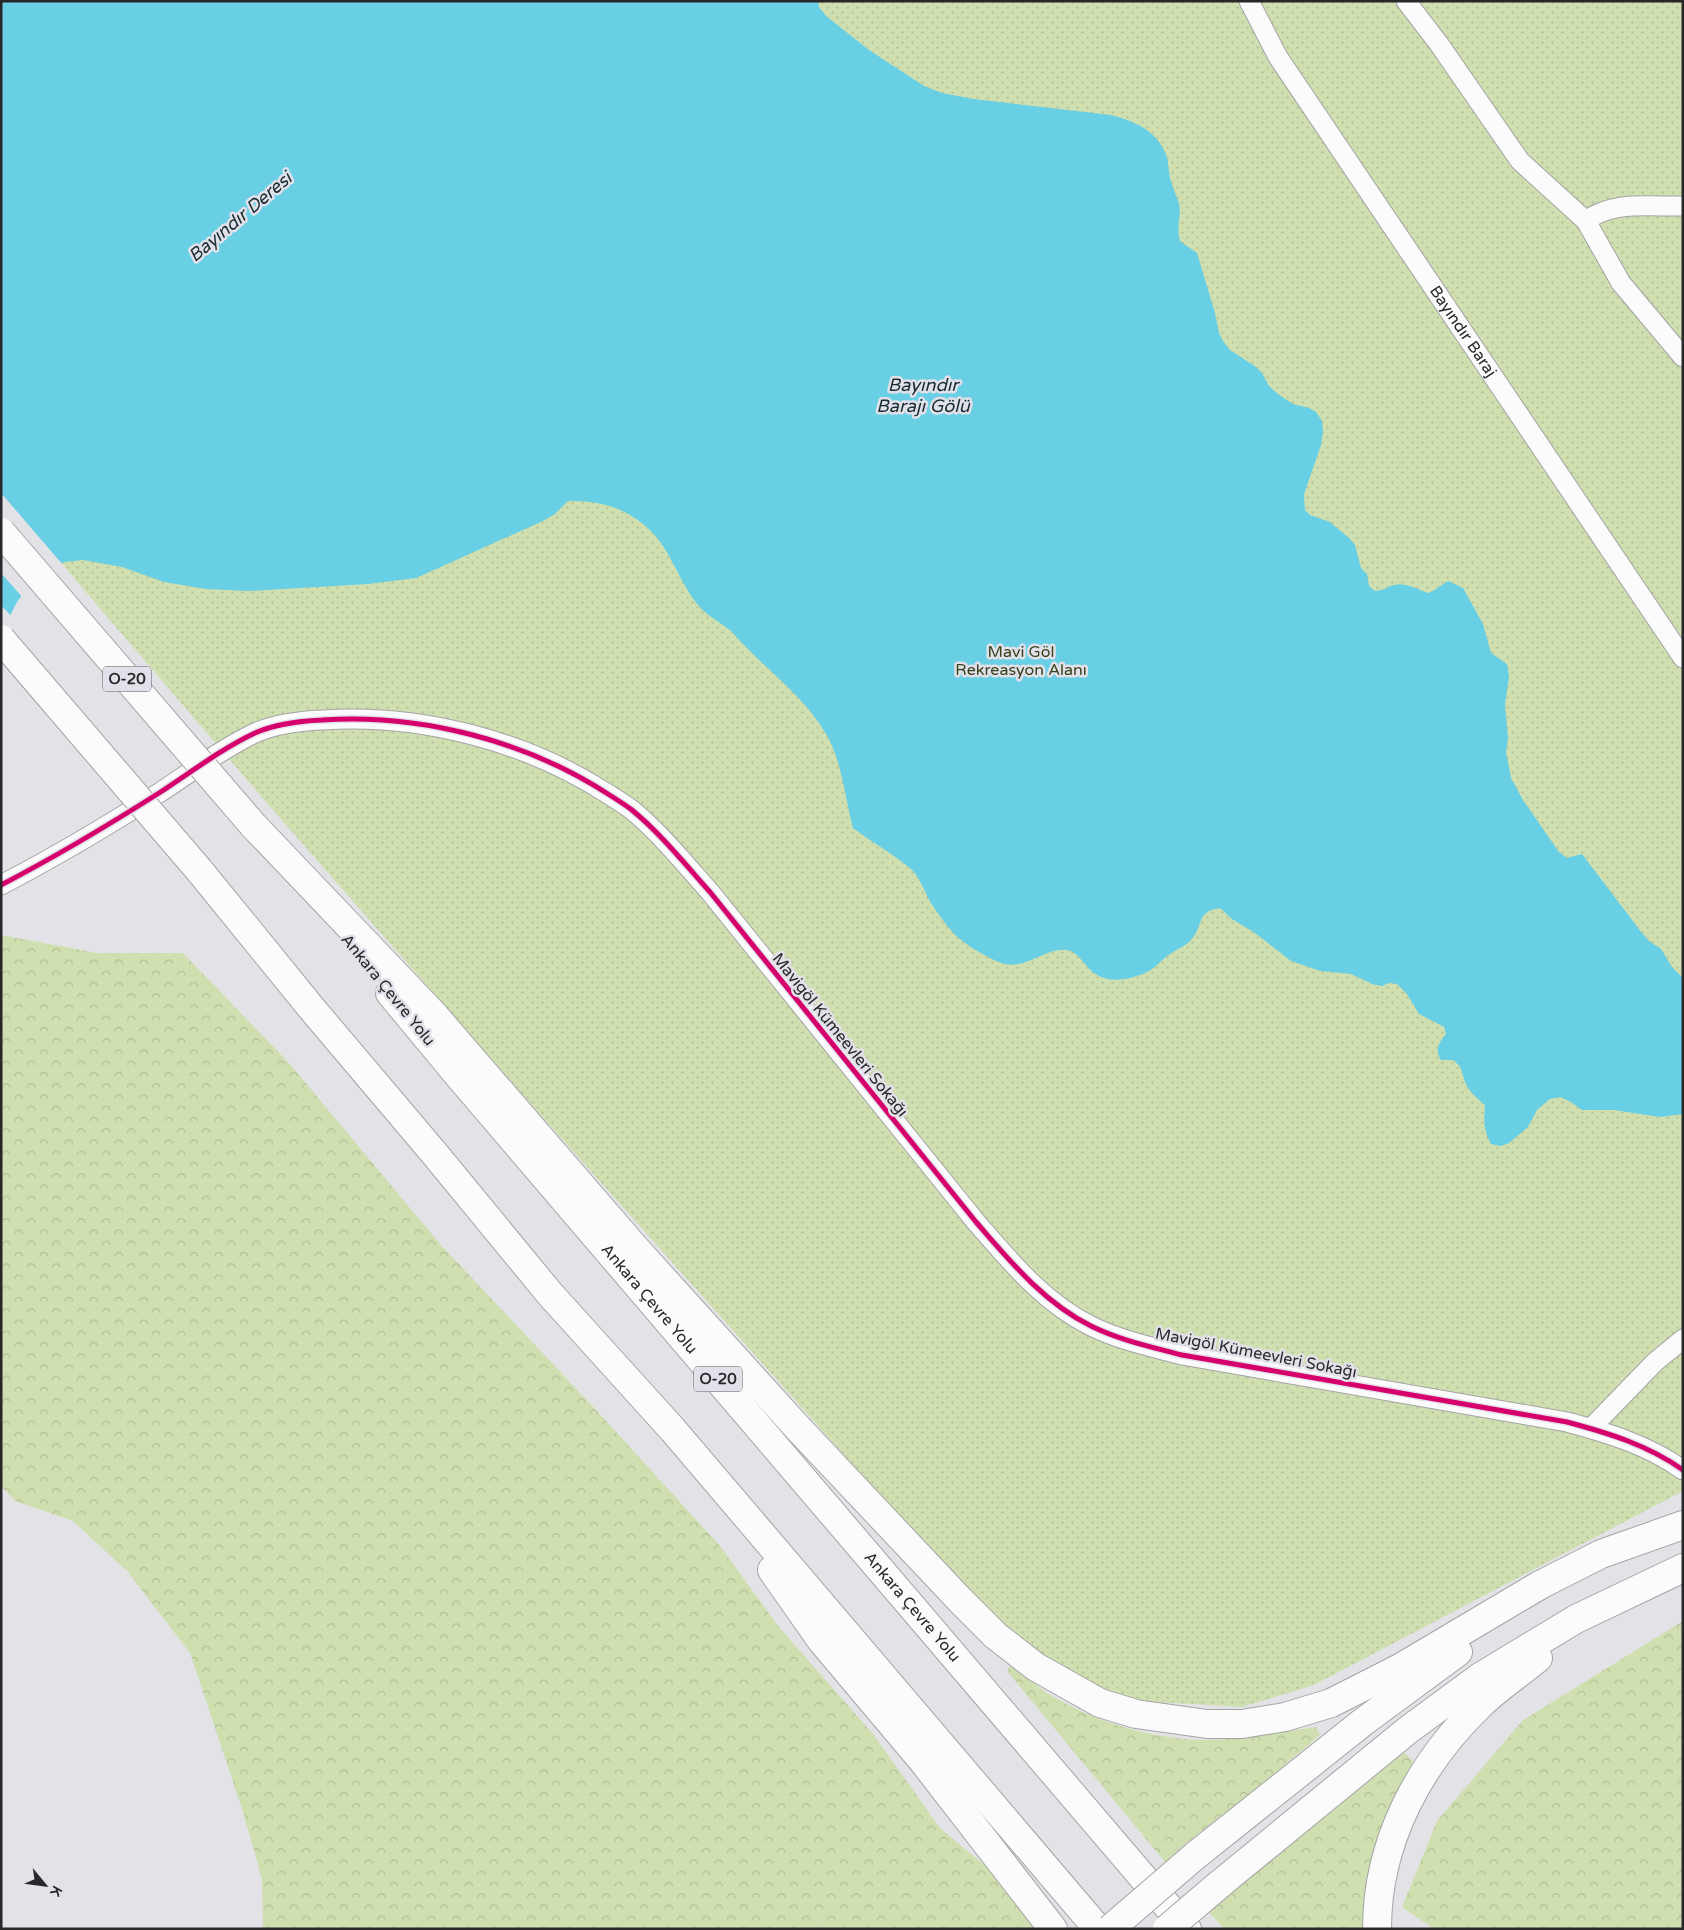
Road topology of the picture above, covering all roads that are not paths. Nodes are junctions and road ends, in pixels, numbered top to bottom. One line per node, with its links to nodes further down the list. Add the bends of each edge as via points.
1 (1249, 1): 8 (street, Bayındır Baraj, via 1278,57)
2 (1406, 1): 4 (street, via 1520,162)
3 (1683, 206): 4 (street, via 1616,208)
4 (1586, 221): 5 (street, via 1621,283)
5 (1683, 358)
6 (1, 532): 9 (highway, O-20, bridge)
7 (1, 639): 13 (highway, bridge, via 200,870 550,1294)
8 (1683, 658)
9 (253, 825): 15 (highway, via 434,1014 635,1248 960,1600 996,1636 1036,1667 1100,1703 1136,1714 1207,1724 1242,1724 1285,1717 1331,1703 1601,1554); 23 (highway, Ankara Çevre Yolu / O-20, via 458,1075)
10 (1, 885): 12 (street, Mavigöl Kümeevleri Sokağı, via 87,838 257,733 297,722 345,718 431,726 514,748 555,764 594,785 631,810 666,844 710,892 976,1222 1017,1269 1054,1303 1092,1326 1182,1355 1540,1416)
11 (1683, 1339): 12 (street)
12 (1590, 1428): 14 (street, Mavigöl Kümeevleri Sokağı, via 1632,1442)
13 (673, 1430): 19 (highway, via 821,1640 922,1760); 20 (highway)
14 (1683, 1470)
15 (1683, 1525)
16 (1683, 1530): 21 (highway, bridge, via 1571,1582 1511,1615 1453,1655 1196,1855)
17 (1683, 1568): 22 (highway, bridge, via 1576,1619 1480,1676 1408,1730)
18 (1683, 1578): 24 (highway, via 1555,1645 1482,1703 1438,1751 1412,1791 1393,1835 1383,1870)
19 (1053, 1929)
20 (1098, 1929)
21 (1110, 1929)
22 (1167, 1929)
23 (1187, 1929)
24 (1377, 1929)

